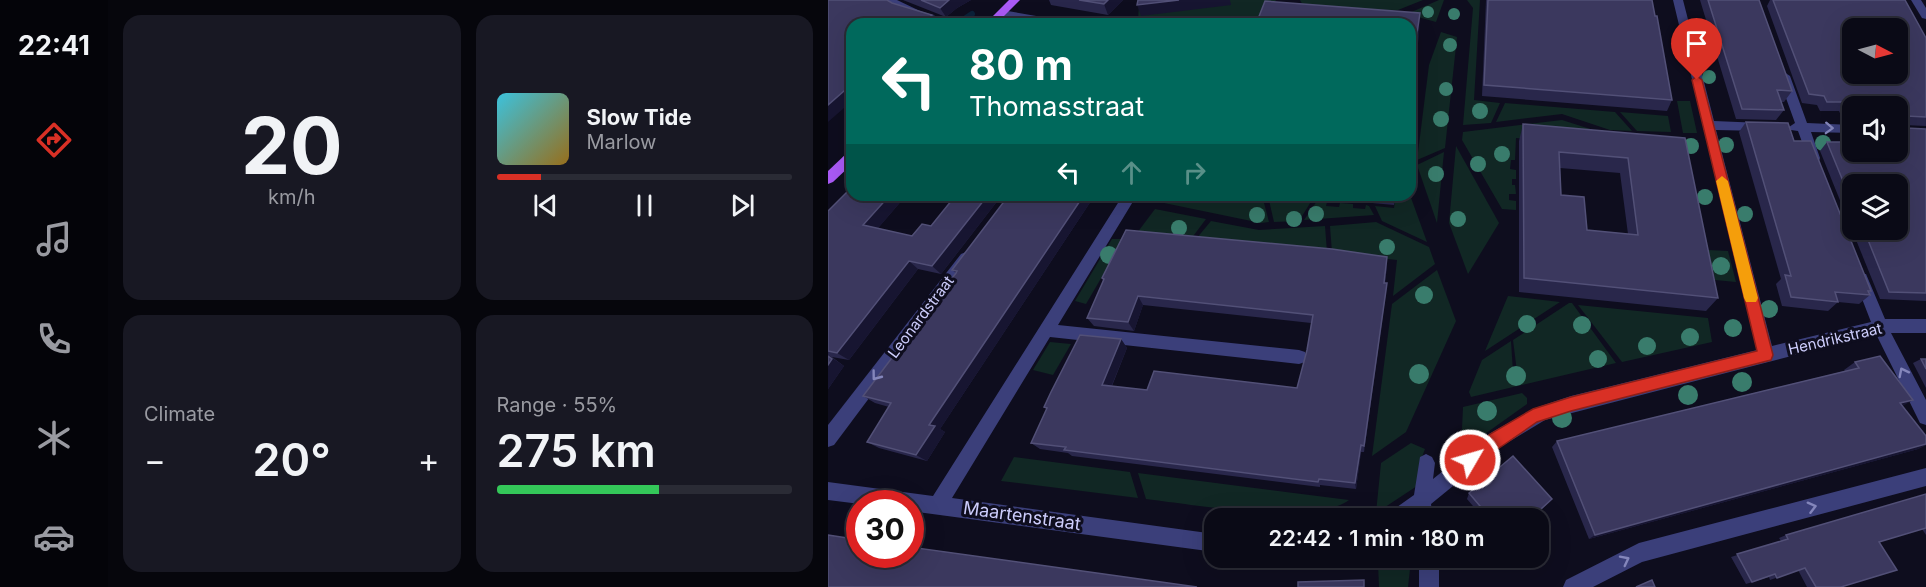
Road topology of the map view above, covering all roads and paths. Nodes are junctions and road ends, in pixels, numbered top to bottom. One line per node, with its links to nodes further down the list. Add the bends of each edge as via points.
1 (889, 0): 7 (street)
2 (1015, 0): 5 (main road)
3 (1678, 0): 11 (street)
4 (1916, 0): 6 (street)
5 (1002, 13): 8 (main road); 9 (street)
6 (1926, 16)
7 (933, 18)
8 (997, 18)
9 (1031, 18)
10 (1779, 63): 12 (street)
11 (1708, 125): 12 (street); 23 (street)
12 (1802, 127): 13 (street, one-way to 13); 15 (street)
13 (1842, 129)
14 (846, 162): 16 (main road)
15 (1819, 171)
16 (828, 179)
17 (1126, 201): 22 (street)
18 (978, 242): 26 (street, Leonardstraat, one-way to 26)
19 (1854, 260): 20 (street)
20 (1880, 326): 21 (street, Hendrikstraat); 23 (street, Hendrikstraat); 25 (street, one-way to 20)
21 (1926, 326)
22 (1045, 330): 24 (street); 30 (street)
23 (1766, 355): 32 (street, Hendrikstraat, via 1533,416 1495,440)
24 (1299, 357)
25 (1926, 417)
26 (828, 439)
27 (1426, 463): 31 (street)
28 (1926, 477): 36 (street, one-way to 28, via 1640,553)
29 (828, 491): 30 (street, Maartenstraat)
30 (938, 504): 33 (street, Maartenstraat)
31 (1423, 508)
32 (1425, 508)
33 (1204, 541)
34 (1429, 568): 35 (street)
35 (1429, 587)
36 (1573, 587)

